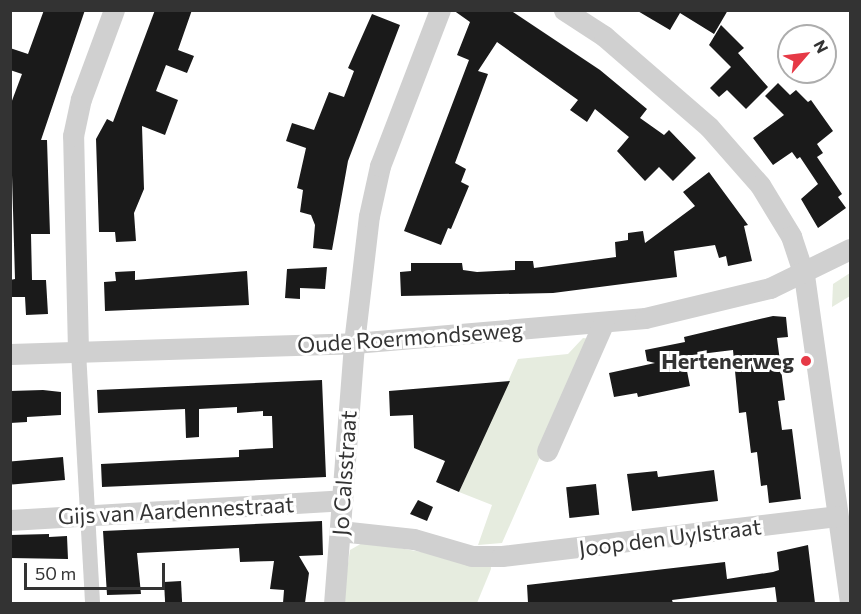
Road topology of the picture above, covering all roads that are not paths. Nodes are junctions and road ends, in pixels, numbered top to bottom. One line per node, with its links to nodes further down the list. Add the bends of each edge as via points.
1 (114, 10): 8 (street, via 81,99 73,136)
2 (441, 10): 7 (street, Jo Calsstraat, via 380,166 369,216)
3 (564, 10): 5 (street, via 604,36 709,127 760,185 791,236)
4 (850, 249): 5 (street)
5 (804, 275): 6 (street, Oude Roermondseweg, via 770,288 668,312); 13 (street)
6 (604, 322): 7 (street, Oude Roermondseweg); 10 (street)
7 (354, 343): 8 (street, Oude Roermondseweg); 11 (street, Jo Calsstraat)
8 (78, 351): 9 (street, Oude Roermondseweg); 12 (street)
9 (10, 354)
10 (547, 451)
11 (342, 500): 12 (street, Gijs van Aardennestraat); 15 (street, Jo Calsstraat)
12 (87, 516): 14 (street, Gijs van Aardennestraat); 17 (street)
13 (837, 516): 15 (street, Joop den Uylstraat, via 502,556 472,556 414,538); 16 (street)
14 (10, 520)
15 (340, 531): 18 (street, Jo Calsstraat)
16 (850, 601)
17 (93, 603)
18 (334, 603)

